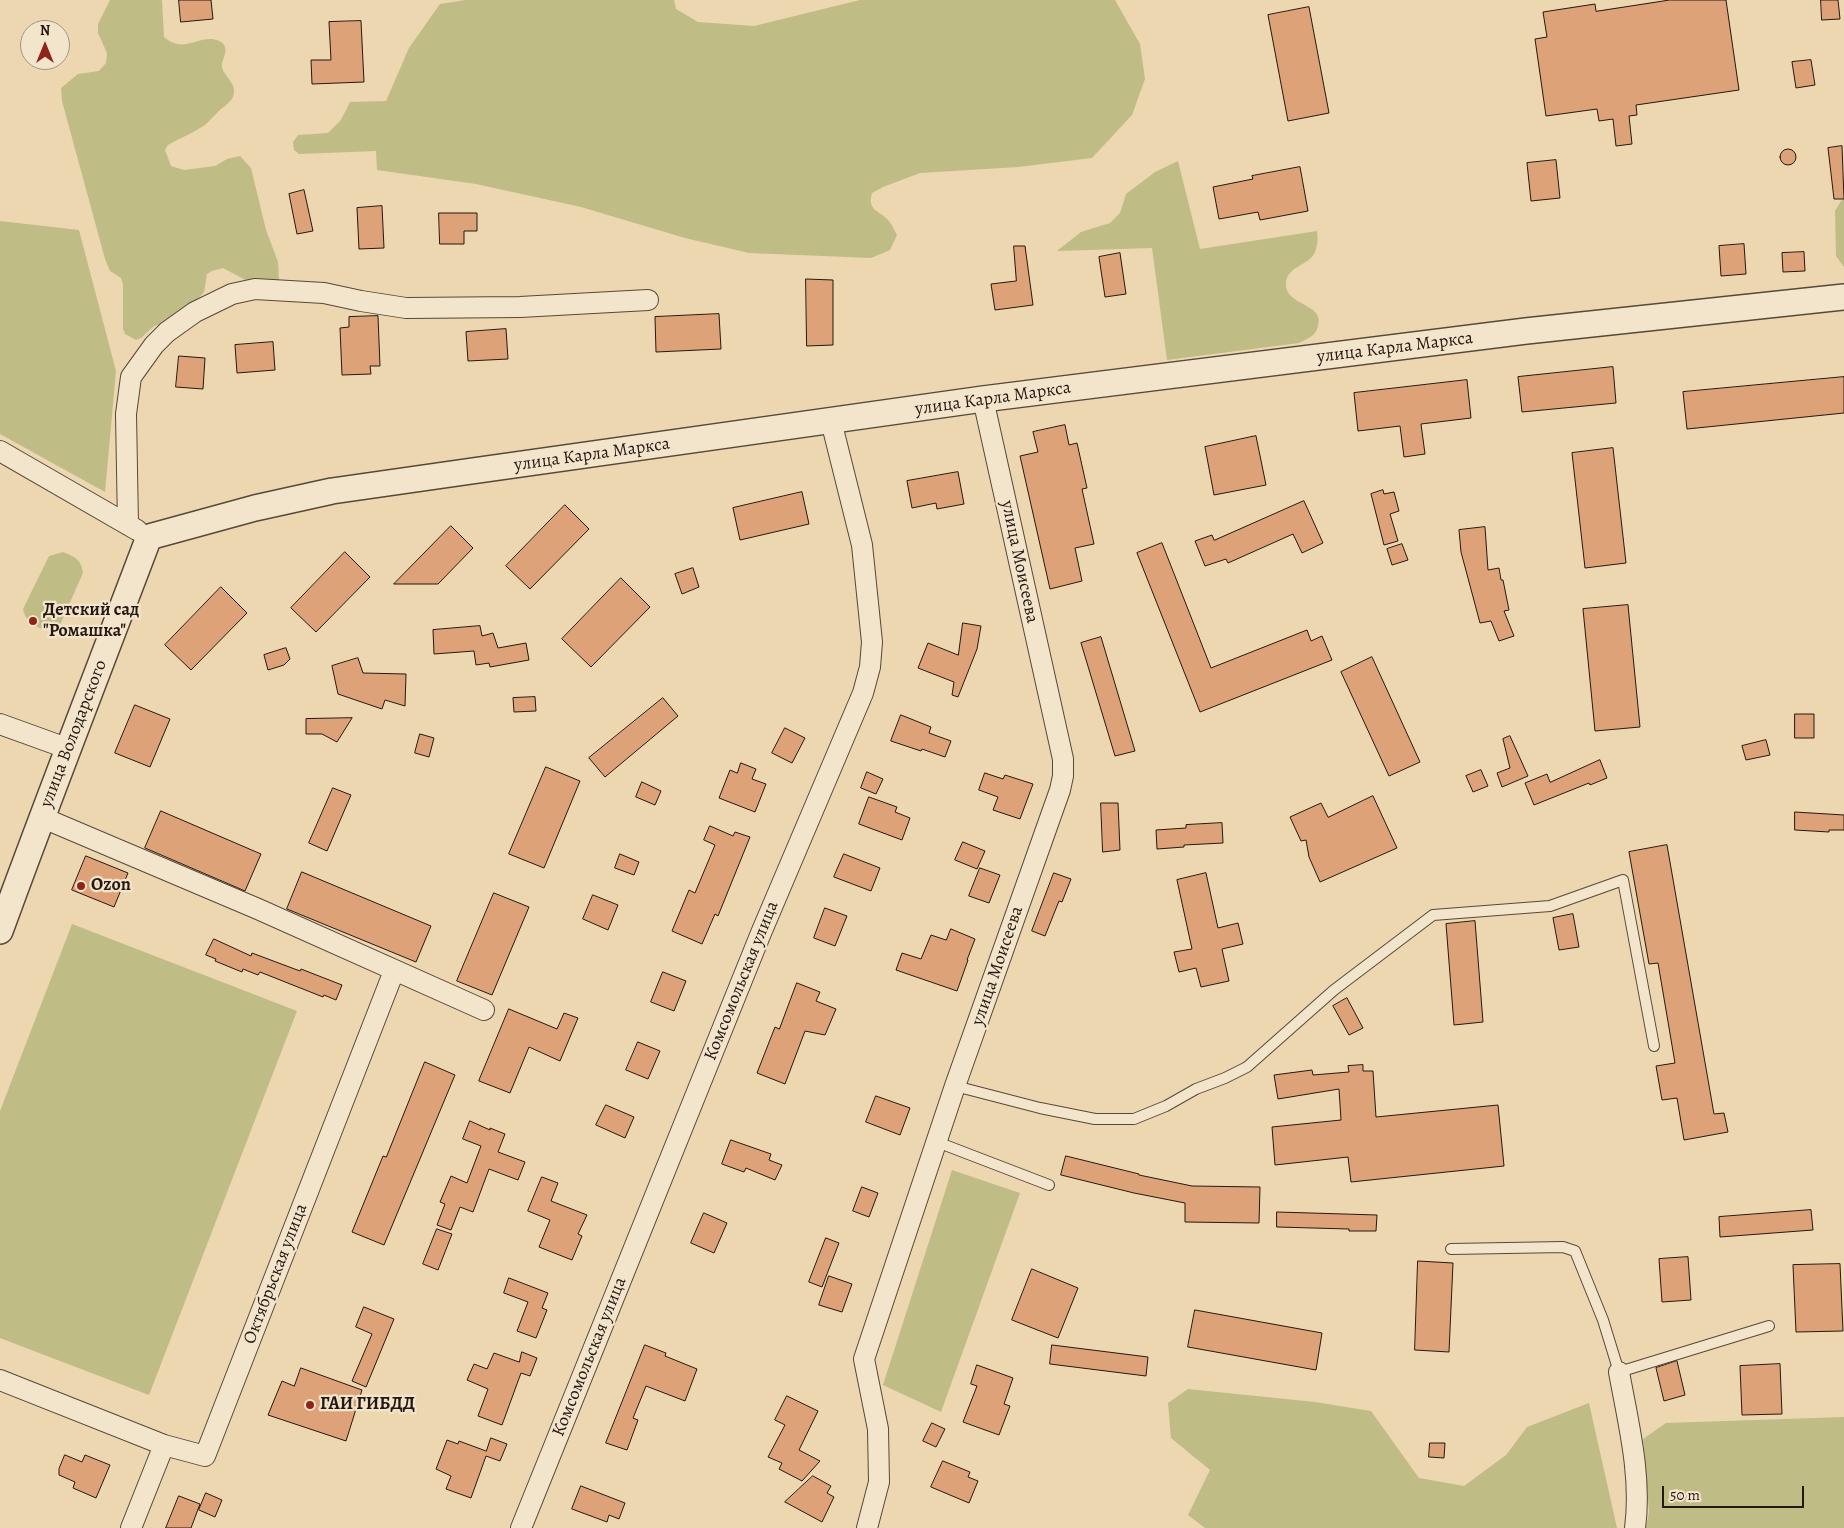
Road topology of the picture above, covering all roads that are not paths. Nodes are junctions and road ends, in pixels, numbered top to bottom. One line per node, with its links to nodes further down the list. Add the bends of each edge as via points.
1 (1844, 297): 3 (street, улица Карла Маркса, via 1526,331)
2 (648, 300): 6 (street, via 520,307 406,308 324,292 255,289 232,294 195,312 167,332 131,378 126,414)
3 (983, 399): 4 (street, улица Карла Маркса); 14 (street, улица Моисеева, via 1063,759 1063,776)
4 (831, 421): 6 (street, улица Карла Маркса, via 332,491); 23 (street, Комсомольская улица, via 862,546 872,642 863,693 761,933)
5 (0, 451): 6 (street)
6 (138, 531): 8 (street, улица Володарского)
7 (0, 724): 8 (street)
8 (69, 749): 9 (street, улица Володарского)
9 (41, 817): 10 (street, улица Володарского); 11 (street)
10 (0, 931)
11 (394, 971): 12 (street); 21 (street, Октябрьская улица, via 205,1456)
12 (484, 1010)
13 (1654, 1046): 14 (lane, via 1624,880 1550,906 1433,915 1334,990 1247,1067 1134,1119 1095,1119)
14 (956, 1086): 15 (street, улица Моисеева)
15 (937, 1142): 16 (lane); 24 (street, улица Моисеева, via 864,1359 878,1428 878,1482)
16 (1049, 1185)
17 (1451, 1249): 19 (lane, via 1563,1246 1574,1251 1603,1320)
18 (1769, 1326): 19 (lane)
19 (1619, 1372): 25 (street, via 1634,1458)
20 (0, 1380): 21 (street)
21 (164, 1445): 22 (street)
22 (131, 1528)
23 (521, 1528)
24 (867, 1528)
25 (1635, 1528)

